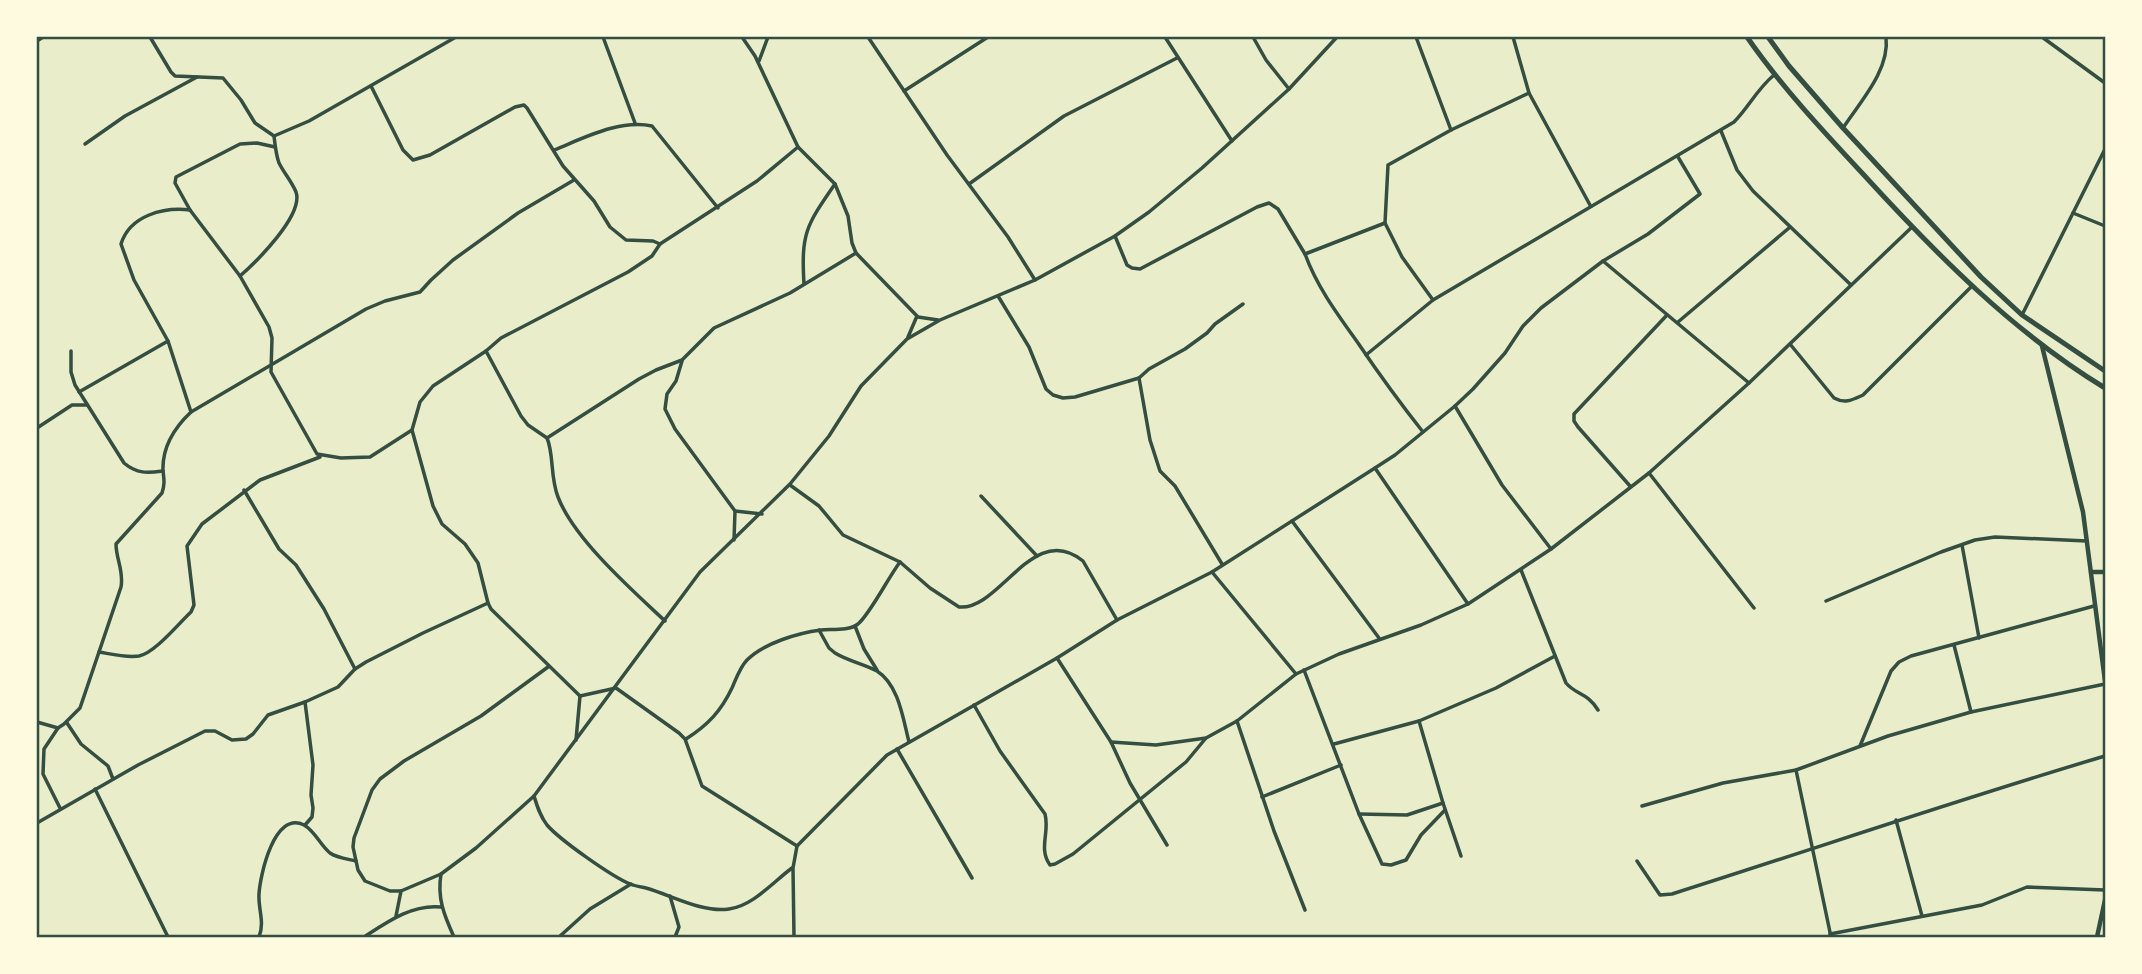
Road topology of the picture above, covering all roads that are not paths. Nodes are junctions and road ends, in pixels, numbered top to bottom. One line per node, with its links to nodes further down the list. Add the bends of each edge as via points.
1 (43, 37): 18 (street)
2 (150, 37): 22 (street, via 176,76)
3 (456, 37): 24 (street)
4 (603, 37): 28 (street)
5 (744, 37): 20 (street)
6 (768, 37): 20 (street)
7 (868, 37): 26 (street)
8 (988, 37): 26 (street)
9 (1166, 37): 19 (street)
10 (1252, 37): 25 (street)
11 (1337, 37): 25 (street)
12 (1416, 37): 30 (street)
13 (1513, 37): 27 (street)
14 (1747, 37): 21 (main road)
15 (1768, 37): 29 (main road)
16 (1886, 37): 29 (street, via 1879,74)
17 (2042, 37): 23 (street)
18 (37, 41)
19 (1177, 58): 33 (street); 42 (street, via 1064,116)
20 (758, 62): 36 (street)
21 (1774, 75): 31 (street); 49 (main road)
22 (199, 76): 32 (street, via 219,76 227,81 256,123); 34 (street, via 125,116)
23 (2105, 83)
24 (371, 86): 32 (street); 38 (street, via 403,150 413,160 520,105 527,108)
25 (1289, 89): 33 (street)
26 (904, 91): 42 (street)
27 (1529, 93): 30 (street); 43 (street)
28 (635, 123): 38 (street); 44 (street, via 652,126)
29 (1843, 128): 65 (main road, via 1931,225)
30 (1451, 130): 47 (street, via 1388,164)
31 (1721, 130): 39 (street); 50 (street, via 1737,170)
32 (274, 136): 35 (street)
33 (1232, 141): 51 (street)
34 (85, 144)
35 (275, 147): 45 (street, via 240,144 176,177); 56 (street, via 297,202 266,252)
36 (798, 147): 41 (street); 44 (street)
37 (2105, 149): 46 (street)
38 (554, 150): 40 (street)
39 (1678, 156): 43 (street); 55 (street, via 1700,194)
40 (574, 180): 52 (street, via 620,237); 77 (street, via 453,260 420,292 366,309)
41 (835, 184): 53 (street); 58 (street, via 806,234)
42 (969, 184): 57 (street)
43 (1590, 205): 62 (street)
44 (718, 208): 52 (street)
45 (190, 210): 56 (street); 70 (street, via 158,211 134,225 121,244 134,280)
46 (2073, 213): 48 (street); 65 (street)
47 (1385, 223): 54 (street); 62 (street, via 1402,257)
48 (2105, 226)
49 (1912, 227): 59 (street); 60 (main road)
50 (1790, 228): 59 (street); 68 (street)
51 (1115, 236): 54 (street, via 1127,265 1140,269 1269,203 1278,209); 57 (street)
52 (660, 244): 74 (street, via 652,256 628,272 517,328)
53 (856, 253): 58 (street); 66 (street)
54 (1305, 254): 75 (street)
55 (1603, 261): 64 (street); 84 (street, via 1541,308)
56 (240, 276): 77 (street, via 269,327)
57 (1035, 280): 61 (street)
58 (804, 284): 76 (street, via 714,328)
59 (1851, 285): 71 (street)
60 (1972, 286): 71 (street, via 1863,395 1849,401 1834,398); 72 (main road)
61 (999, 296): 67 (street); 79 (street, via 1053,396 1074,397)
62 (1433, 300): 75 (street)
63 (1243, 304): 79 (street)
64 (1667, 314): 68 (street); 95 (street, via 1574,414 1578,427)
65 (2022, 315): 78 (main road)
66 (917, 317): 67 (street); 69 (street)
67 (940, 320): 69 (street)
68 (1678, 322): 80 (street)
69 (907, 339): 94 (street, via 861,386)
70 (167, 341): 82 (street); 85 (street)
71 (1790, 344): 80 (street)
72 (2042, 346): 81 (main road); 102 (street)
73 (71, 351): 82 (street, via 71,372)
74 (486, 351): 87 (street, via 426,393); 89 (street, via 521,416)
75 (1366, 355): 88 (street)
76 (682, 360): 89 (street, via 639,379); 98 (street, via 665,410)
77 (271, 365): 85 (street); 90 (street, via 314,450)
78 (2105, 371)
79 (1139, 378): 107 (street, via 1160,471 1175,486)
80 (1749, 383): 93 (street)
81 (2105, 388)
82 (79, 393): 83 (street)
83 (87, 405): 86 (street, via 72,405); 92 (street, via 132,470)
84 (1455, 406): 88 (street); 104 (street, via 1502,485)
85 (191, 412): 92 (street, via 171,437)
86 (37, 428)
87 (412, 430): 90 (street, via 370,457); 113 (street, via 437,515 478,563)
88 (1423, 432): 91 (street)
89 (547, 438): 118 (street, via 551,474 565,512 595,551)
90 (322, 456): 96 (street)
91 (1375, 468): 100 (street); 114 (street)
92 (163, 471): 124 (street, via 165,483 159,498 117,544 121,587)
93 (1649, 473): 95 (street); 116 (street)
94 (790, 484): 99 (street); 106 (street, via 819,506 844,535)
95 (1630, 486): 104 (street)
96 (244, 491): 124 (street, via 202,524 190,540 187,555 195,601 191,612 148,653); 128 (street, via 279,549 296,565 324,609)
97 (981, 496): 105 (street)
98 (735, 511): 99 (street); 101 (street)
99 (762, 514): 101 (street)
100 (1292, 520): 107 (street); 121 (street)
101 (734, 540): 118 (street, via 700,572)
102 (2087, 541): 103 (street, via 1994,537); 110 (street)
103 (1962, 545): 112 (street); 122 (street)
104 (1551, 548): 108 (street)
105 (1037, 556): 106 (street, via 965,607 930,588); 117 (street, via 1051,550 1066,551 1083,561)
106 (900, 562): 119 (street)
107 (1222, 564): 109 (street)
108 (1521, 570): 114 (street); 125 (street)
109 (1212, 572): 117 (street); 131 (street)
110 (2091, 572): 111 (street); 115 (street)
111 (2105, 572)
112 (1826, 601)
113 (488, 603): 127 (street); 128 (street)
114 (1468, 604): 121 (street)
115 (2094, 606): 122 (street); 132 (street)
116 (1754, 608)
117 (1117, 620): 126 (street)
118 (665, 621): 133 (street)
119 (855, 626): 120 (street); 130 (street)
120 (820, 630): 130 (street, via 835,653); 145 (street, via 763,649 750,658 719,712)
121 (1379, 638): 129 (street)
122 (1979, 638): 123 (street)
123 (1954, 645): 138 (street); 150 (street, via 1899,662)
124 (99, 652): 142 (street, via 80,708)
125 (1555, 656): 137 (street, via 1569,687 1587,696); 140 (street)
126 (1057, 658): 136 (street); 146 (street)
127 (548, 667): 134 (street); 172 (street, via 380,779 354,838)
128 (355, 669): 135 (street, via 338,687)
129 (1304, 670): 131 (street); 149 (street)
130 (878, 672): 148 (street, via 897,698)
131 (1296, 674): 139 (street)
132 (2105, 682): 138 (street)
133 (616, 688): 134 (street); 145 (street); 147 (street)
134 (580, 696): 147 (street)
135 (305, 702): 155 (street, via 268,715 246,739 232,740 205,731); 167 (street, via 313,808)
136 (974, 705): 148 (street); 159 (street, via 1045,814 1043,852 1050,865 1073,854)
137 (1598, 710)
138 (1971, 712): 150 (street)
139 (1237, 721): 144 (street); 158 (street)
140 (1419, 721): 149 (street); 160 (street)
141 (37, 722): 143 (street)
142 (67, 722): 143 (street); 155 (street, via 81,744 108,765)
143 (58, 728): 162 (street, via 44,749 43,765 46,783)
144 (1206, 738): 146 (street, via 1156,745); 159 (street, via 1186,762)
145 (685, 739): 169 (street, via 702,786)
146 (1111, 741): 159 (street)
147 (576, 742): 157 (street)
148 (909, 742): 151 (street)
149 (1334, 744): 153 (street)
150 (1860, 746): 154 (street)
151 (897, 749): 169 (street); 176 (street)
152 (2105, 756): 165 (street)
153 (1341, 765): 158 (street); 164 (street)
154 (1796, 770): 161 (street, via 1723,783); 170 (street)
155 (113, 779): 156 (street)
156 (95, 789): 162 (street); 187 (street)
157 (534, 796): 175 (street); 177 (street, via 539,814 560,838)
158 (1262, 797): 183 (street)
159 (1139, 800): 168 (street)
160 (1443, 803): 163 (street); 164 (street, via 1398,816)
161 (1642, 806)
162 (60, 808): 166 (street)
163 (1445, 810): 164 (street, via 1421,835 1406,860 1384,866); 171 (street)
164 (1359, 814)
165 (1896, 820): 170 (street); 184 (street)
166 (37, 823)
167 (305, 825): 172 (street, via 328,852); 188 (street, via 293,823 283,828 264,862)
168 (1167, 845)
169 (797, 846): 174 (street)
170 (1812, 849): 173 (street, via 1660,895); 186 (street)
171 (1461, 856)
172 (356, 861): 179 (street, via 365,881)
173 (1637, 861)
174 (793, 868): 180 (street, via 731,909); 193 (street)
175 (441, 874): 179 (street); 182 (street)
176 (972, 878)
177 (631, 884): 180 (street); 191 (street, via 590,909)
178 (2105, 890): 184 (street, via 2027,887 1982,905)
179 (401, 891): 185 (street)
180 (670, 897): 192 (street, via 678,928)
181 (2105, 900): 194 (street)
182 (441, 907): 185 (street, via 422,907); 190 (street)
183 (1305, 910)
184 (1922, 916): 186 (street)
185 (396, 917): 189 (street)
186 (1830, 936)
187 (168, 937)
188 (259, 937)
189 (364, 937)
190 (454, 937)
191 (559, 937)
192 (675, 937)
193 (794, 937)
194 (2097, 937)

